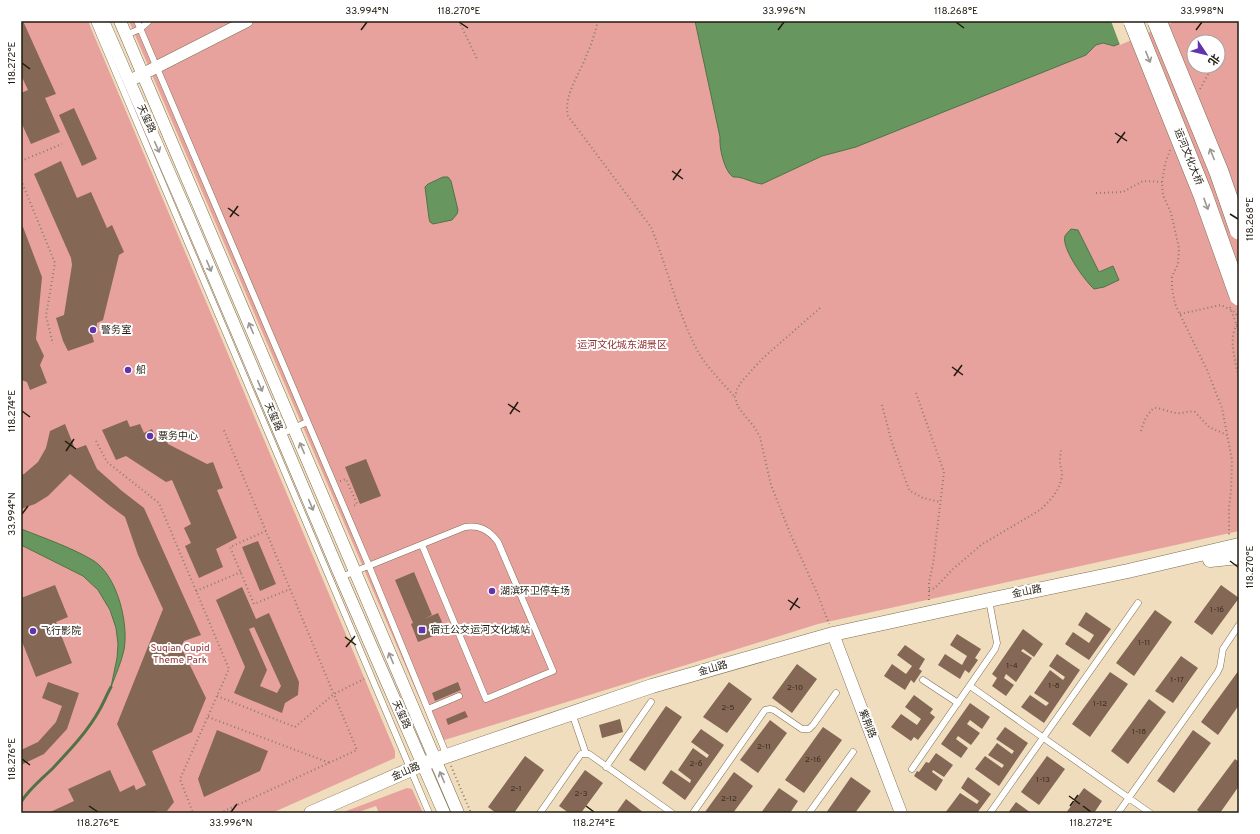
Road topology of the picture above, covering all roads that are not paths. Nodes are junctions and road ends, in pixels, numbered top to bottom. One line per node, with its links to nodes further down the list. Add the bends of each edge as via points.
1 (94, 21): 18 (lane)
2 (103, 21): 13 (street, 天玺路)
3 (120, 21): 10 (street, 天玺路)
4 (137, 21): 9 (lane)
5 (149, 21): 9 (lane)
6 (247, 21): 11 (street)
7 (1133, 21): 15 (highway, 运河文化大桥, one-way to 15, bridge, via 1203,195)
8 (1157, 21): 14 (highway, one-way to 8, bridge, via 1216,165)
9 (140, 29): 10 (lane); 11 (lane)
10 (126, 35): 12 (street, 天玺路)
11 (156, 66): 12 (street); 16 (lane)
12 (142, 74): 13 (street); 17 (street, 天玺路, one-way to 12)
13 (129, 81): 18 (street, 天玺路, one-way to 18, via 188,216)
14 (1239, 230)
15 (1239, 296)
16 (307, 422): 17 (lane); 22 (lane)
17 (293, 428): 18 (lane); 24 (street, 天玺路, one-way to 17)
18 (275, 436): 25 (street, 天玺路, one-way to 25); 29 (lane)
19 (422, 545): 19 (lane, via 465,527 483,528 493,536 498,542 553,671 486,699); 22 (lane)
20 (1233, 547): 23 (street, 金山路)
21 (1239, 557): 23 (street, 金山路)
22 (369, 566): 24 (lane); 38 (lane)
23 (1128, 571): 26 (street, 金山路)
24 (355, 572): 25 (lane); 28 (street, 天玺路)
25 (341, 577): 29 (street, 天玺路)
26 (989, 600): 31 (street, 金山路); 33 (lane, via 997,643)
27 (1138, 603): 40 (lane)
28 (373, 616): 29 (lane); 43 (street, 天玺路, one-way to 28)
29 (355, 624): 43 (street, 天玺路); 46 (lane, via 370,676)
30 (1239, 625): 47 (lane, via 1223,649 1217,673)
31 (833, 634): 39 (street, 金山路, via 652,686); 56 (street, 紫荆路)
32 (923, 680): 37 (lane)
33 (970, 686): 37 (lane); 40 (lane)
34 (836, 693): 54 (lane, via 809,729 802,729 770,708 765,710)
35 (459, 696): 38 (lane)
36 (651, 702): 44 (lane)
37 (958, 703): 45 (lane)
38 (428, 709): 43 (lane)
39 (572, 713): 42 (lane); 43 (street, 金山路)
40 (1043, 738): 47 (lane); 57 (lane)
41 (853, 752): 55 (lane)
42 (586, 754): 44 (lane); 53 (lane, via 581,754)
43 (435, 760): 46 (street, 金山路); 51 (street, 天玺路); 52 (street, 天玺路, one-way to 43)
44 (606, 767): 48 (lane)
45 (912, 768)
46 (409, 770): 49 (street, 金山路); 50 (lane)
47 (1129, 798): 58 (lane); 59 (lane)
48 (670, 812)
49 (311, 813)
50 (429, 813)
51 (444, 813)
52 (458, 813)
53 (540, 813)
54 (693, 813)
55 (809, 813)
56 (900, 813)
57 (990, 813)
58 (1118, 813)
59 (1150, 813)

